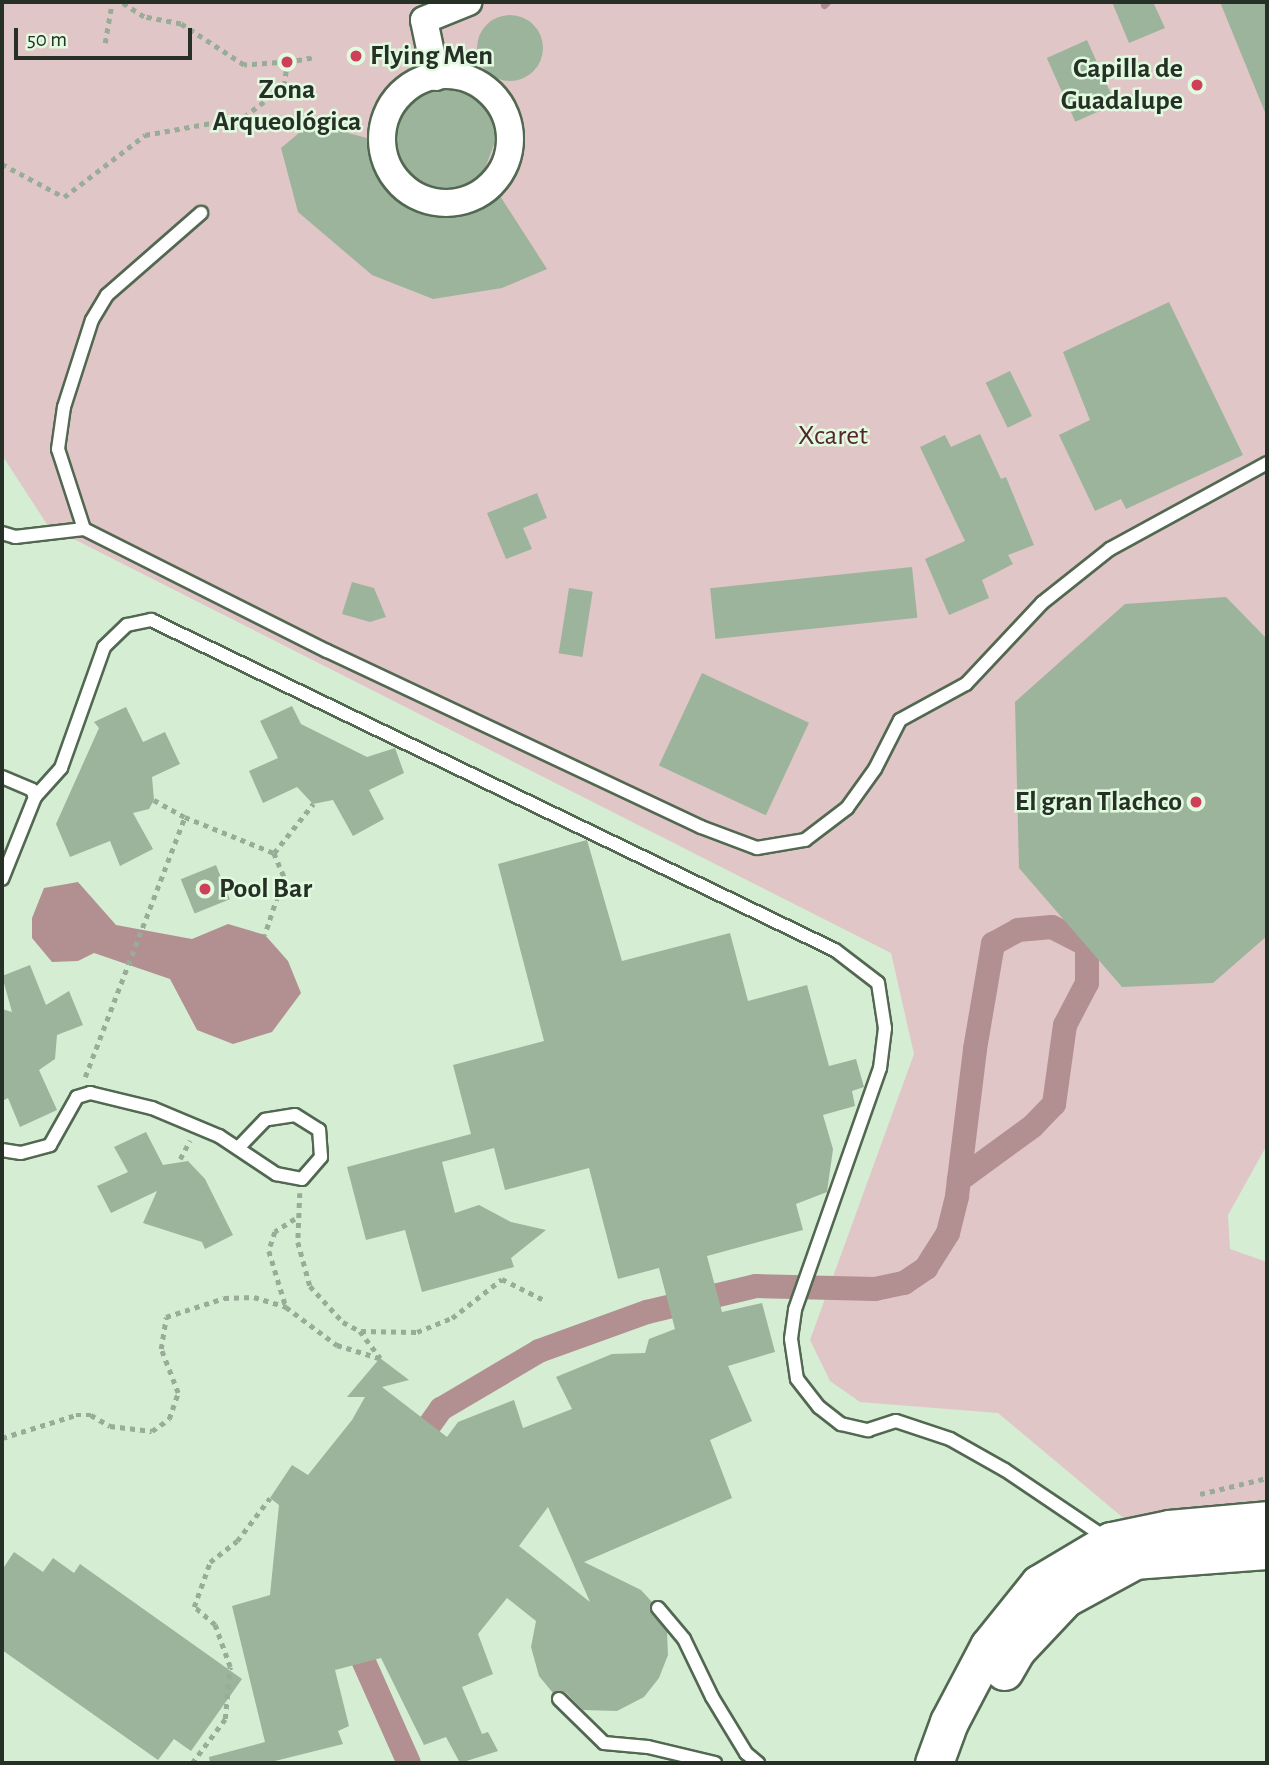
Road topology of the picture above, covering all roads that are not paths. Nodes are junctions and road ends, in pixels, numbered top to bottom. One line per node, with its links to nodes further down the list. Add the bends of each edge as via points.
1 (468, 2): 2 (street, via 424,20)
2 (436, 77): 2 (street, via 422,79 400,94 386,114 382,139 386,164 400,184 421,198 445,203 470,199 491,184 505,164 510,139 506,115 491,94 471,80)
3 (201, 213): 5 (lane, via 107,295 92,320 64,407 58,449)
4 (1267, 463): 5 (lane, via 1110,549 1042,603 966,684 900,720 875,769 847,808 805,840 757,848 701,827 327,651)
5 (84, 529): 6 (lane, via 15,537)
6 (2, 533)
7 (2, 777): 8 (lane, via 32,790)
8 (35, 797): 9 (lane); 14 (lane, via 61,768 104,648 127,625 151,620 835,950 878,983 885,1028 880,1068 796,1310 791,1339 797,1379 818,1407 841,1424 868,1430 896,1421 950,1439 1005,1469)
9 (2, 879)
10 (238, 1148): 10 (lane, via 276,1174 302,1178 321,1157 319,1130 295,1115 265,1121); 11 (lane, via 152,1108 90,1093 77,1097 50,1145 21,1153)
11 (2, 1150)
12 (1267, 1520): 14 (street, via 1169,1528)
13 (1267, 1550): 14 (street)
14 (1123, 1551): 19 (street, via 1039,1584 989,1646 949,1722); 20 (street, via 1065,1598 1016,1650 974,1726)
15 (658, 1608): 18 (lane, via 684,1639 712,1698)
16 (559, 1699): 17 (lane, via 604,1743)
17 (715, 1763)
18 (758, 1763)
19 (934, 1763)
20 (960, 1763)

